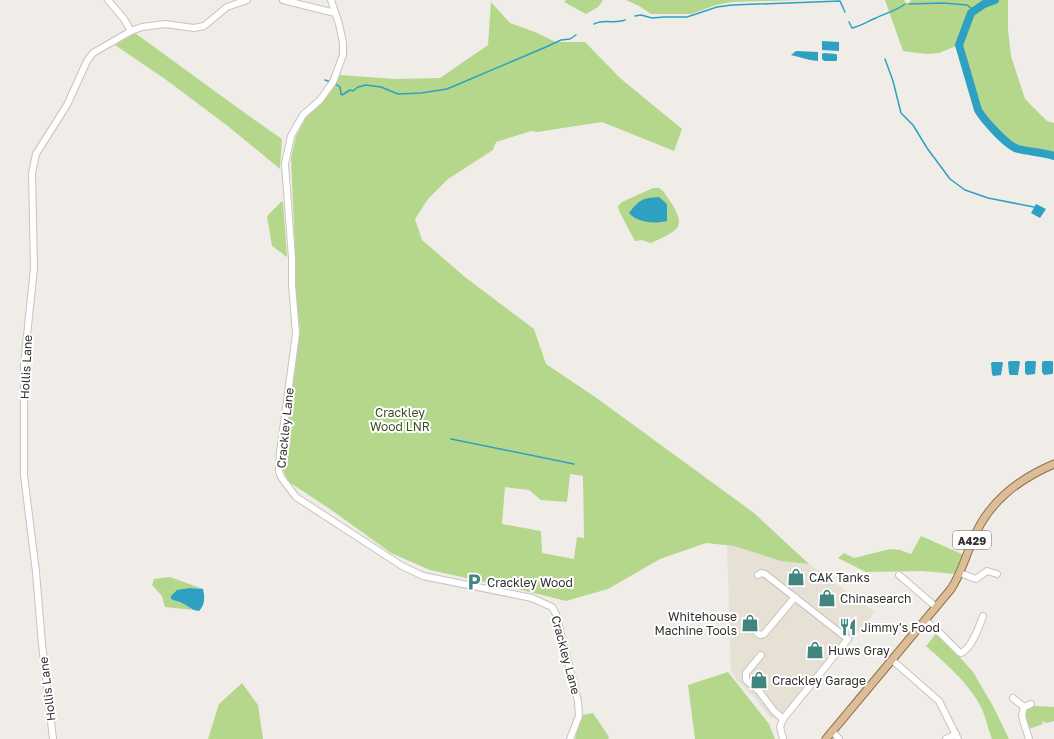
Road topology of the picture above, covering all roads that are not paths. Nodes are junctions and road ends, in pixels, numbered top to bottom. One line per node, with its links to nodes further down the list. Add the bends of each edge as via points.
1 (108, 0): 6 (street)
2 (248, 0): 6 (street, Hollis Lane, via 228,7 204,26 194,28 165,24)
3 (283, 0): 5 (street)
4 (331, 0): 5 (street, Crackley Lane)
5 (335, 13): 26 (street, Crackley Lane, via 343,43 340,66 333,82 320,100 303,115 291,136 285,164 296,334 279,471 296,497 409,570 423,576 532,598 552,607 578,701 579,716)
6 (131, 31): 25 (street, Hollis Lane, via 93,53 87,61 67,105 36,154 32,173 34,268 24,365 24,476)
7 (1054, 464): 8 (main road, A429, via 1024,479 997,501 976,531)
8 (960, 573): 9 (street, via 975,579 987,571); 13 (main road, A429)
9 (997, 574)
10 (758, 575): 12 (street, via 765,574)
11 (898, 575): 13 (street)
12 (795, 597): 16 (street, via 764,634); 22 (street, via 848,639)
13 (936, 607): 15 (main road, A429)
14 (982, 616): 15 (street, via 976,633 966,650 961,653)
15 (925, 620): 18 (main road, A429)
16 (757, 633)
17 (761, 655): 22 (street, via 746,673 746,680)
18 (892, 660): 23 (main road, A429); 24 (street, via 938,700)
19 (1013, 698): 21 (street)
20 (1031, 704): 21 (street)
21 (1024, 707): 31 (street, via 1022,715)
22 (783, 719): 27 (street, via 780,726)
23 (832, 731): 28 (main road, A429); 29 (street)
24 (957, 736): 30 (street)
25 (53, 739)
26 (570, 739)
27 (783, 739)
28 (826, 739)
29 (839, 739)
30 (946, 739)
31 (1029, 739)

